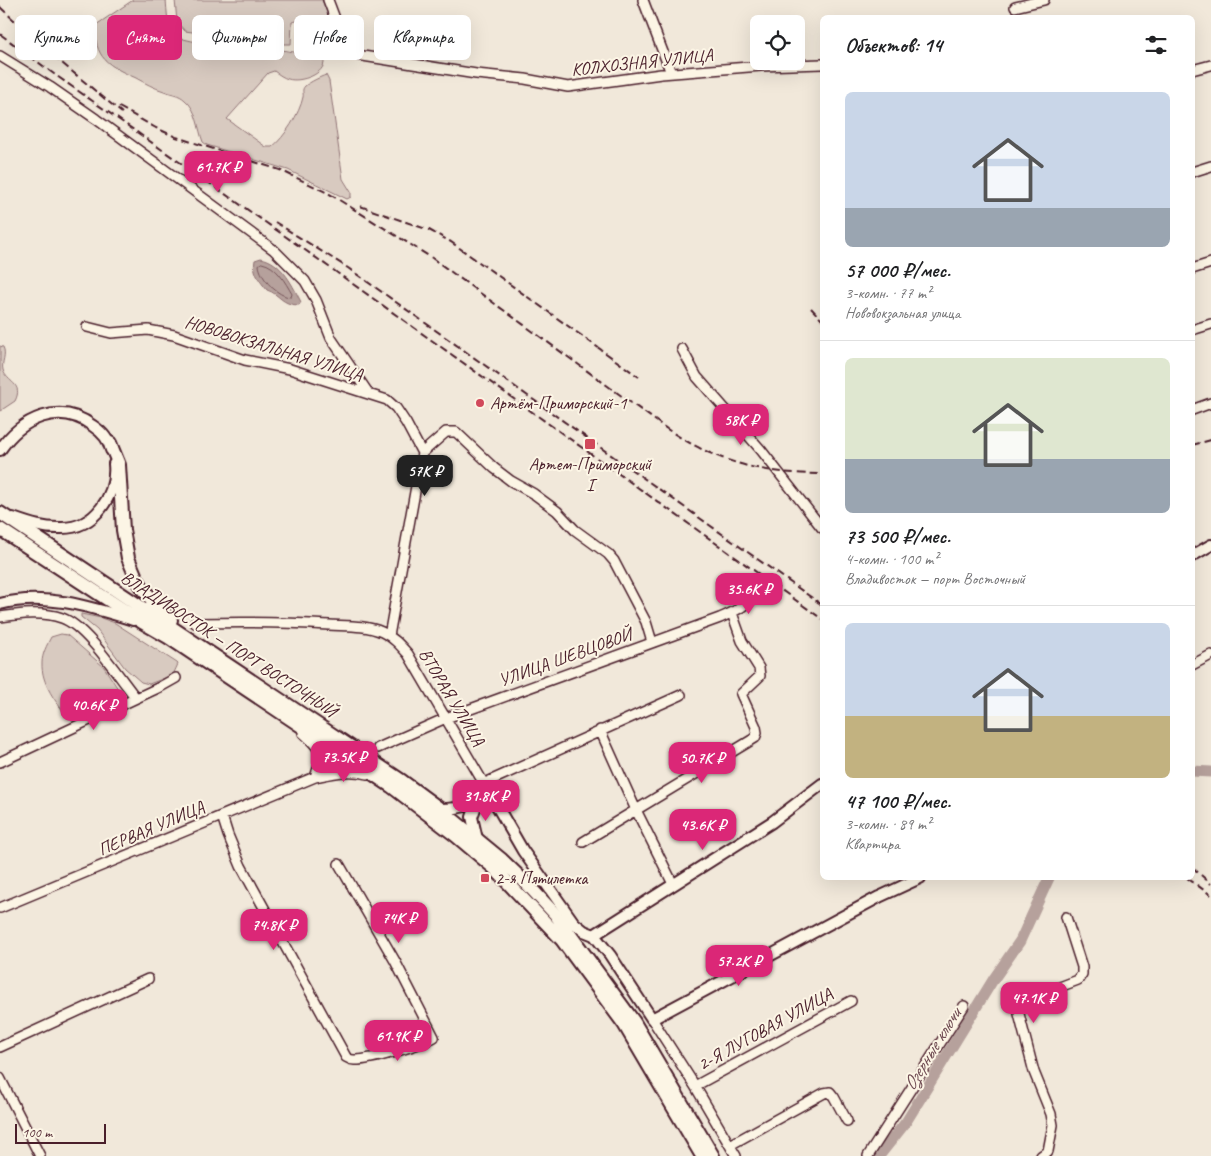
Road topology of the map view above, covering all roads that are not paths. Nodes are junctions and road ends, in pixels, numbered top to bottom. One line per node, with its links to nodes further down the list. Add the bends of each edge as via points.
1 (328, 0): 9 (street, КОЛХОЗНАЯ УЛИЦА, via 342,37 344,53 568,87)
2 (642, 0): 9 (street)
3 (1044, 0): 4 (street)
4 (1015, 7)
5 (0, 56): 18 (street, via 96,118 274,250 305,281 331,338)
6 (820, 64): 9 (street, КОЛХОЗНАЯ УЛИЦА)
7 (1211, 66): 8 (street)
8 (1195, 69)
9 (671, 73)
10 (1211, 166): 11 (street)
11 (1195, 171)
12 (1211, 263): 13 (street)
13 (1195, 268)
14 (1211, 324): 16 (street)
15 (87, 327): 18 (street, НОВОВОКЗАЛЬНАЯ УЛИЦА, via 110,333 148,330 174,335 245,360 290,369)
16 (1195, 329)
17 (682, 349): 25 (street, via 696,377 761,450)
18 (369, 394): 23 (street, НОВОВОКЗАЛЬНАЯ УЛИЦА, via 387,400 396,408)
19 (1211, 402): 20 (street)
20 (1195, 409)
21 (110, 443): 22 (main road, via 87,421 48,414 14,432); 24 (main road, via 114,466 111,489 105,504 95,515 78,525 63,528 37,526); 35 (highway, via 119,465 123,530 132,568 155,604)
22 (0, 450)
23 (422, 453): 36 (street); 37 (street, via 446,432 456,432 511,481 557,511 614,561 646,622)
24 (0, 514): 35 (highway, ВЛАДИВОСТОК — ПОРТ ВОСТОЧНЫЙ)
25 (820, 525)
26 (0, 529): 33 (highway, ВЛАДИВОСТОК — ПОРТ ВОСТОЧНЫЙ)
27 (1211, 545): 28 (main road)
28 (1195, 554)
29 (758, 590): 31 (street, УЛИЦА ШЕВЦОВОЙ, via 754,597)
30 (0, 604): 33 (main road, via 15,600 62,601)
31 (732, 613): 37 (street, УЛИЦА ШЕВЦОВОЙ); 55 (street, via 742,641 760,673 742,694 756,728 755,738)
32 (0, 617): 42 (street, via 41,614 63,618 82,631)
33 (142, 622): 43 (highway, ВЛАДИВОСТОК — ПОРТ ВОСТОЧНЫЙ)
34 (195, 623): 36 (street, ВТОРАЯ УЛИЦА, via 348,626)
35 (184, 635): 54 (highway, ВЛАДИВОСТОК — ПОРТ ВОСТОЧНЫЙ, via 344,740)
36 (389, 636): 44 (street, ВТОРАЯ УЛИЦА, via 408,654)
37 (652, 642): 44 (street, УЛИЦА ШЕВЦОВОЙ)
38 (1211, 655): 39 (street)
39 (1195, 663)
40 (176, 678): 42 (street)
41 (681, 695): 45 (street)
42 (136, 698): 47 (street)
43 (288, 717): 48 (highway, ВЛАДИВОСТОК — ПОРТ ВОСТОЧНЫЙ); 49 (street, via 320,750 321,761)
44 (446, 718): 46 (street, УЛИЦА ШЕВЦОВОЙ); 50 (street, ВТОРАЯ УЛИЦА)
45 (600, 730): 50 (street); 55 (street)
46 (378, 748)
47 (0, 762)
48 (374, 776): 49 (street, ПЕРВАЯ УЛИЦА, via 354,770); 75 (highway, ВЛАДИВОСТОК — ПОРТ ВОСТОЧНЫЙ, via 494,868 562,940 624,1024)
49 (315, 777): 56 (street, ПЕРВАЯ УЛИЦА)
50 (485, 783): 52 (street, ВТОРАЯ УЛИЦА)
51 (820, 786): 61 (main road, via 772,822)
52 (490, 794): 53 (main road); 64 (main road, ВТОРАЯ УЛИЦА, via 523,851 574,923)
53 (477, 803): 54 (main road); 57 (main road, via 472,817)
54 (440, 809): 57 (highway, ВЛАДИВОСТОК — ПОРТ ВОСТОЧНЫЙ)
55 (636, 810): 58 (street); 61 (street)
56 (222, 816): 59 (street, via 241,866 346,1057 354,1060 366,1058 434,1037); 62 (street, ПЕРВАЯ УЛИЦА)
57 (477, 838): 76 (highway, ВЛАДИВОСТОК — ПОРТ ВОСТОЧНЫЙ, via 527,884 581,949 634,1022)
58 (583, 842)
59 (339, 864)
60 (916, 880): 68 (main road)
61 (673, 884): 64 (main road)
62 (0, 908)
63 (1066, 917): 79 (street, via 1082,974 1078,980 1028,999 1020,1007 1019,1014 1034,1072 1053,1125 1048,1151)
64 (594, 935): 68 (main road)
65 (148, 979): 69 (street)
66 (850, 1001): 71 (street, 2-Я ЛУГОВАЯ УЛИЦА)
67 (964, 1006): 78 (street)
68 (652, 1019): 71 (street)
69 (0, 1047)
70 (0, 1078): 74 (street)
71 (695, 1086): 73 (street)
72 (847, 1121): 73 (street, via 830,1092 824,1093)
73 (730, 1145): 77 (street)
74 (40, 1156)
75 (702, 1156)
76 (713, 1156)
77 (736, 1156)
78 (868, 1156)
79 (1041, 1156)

